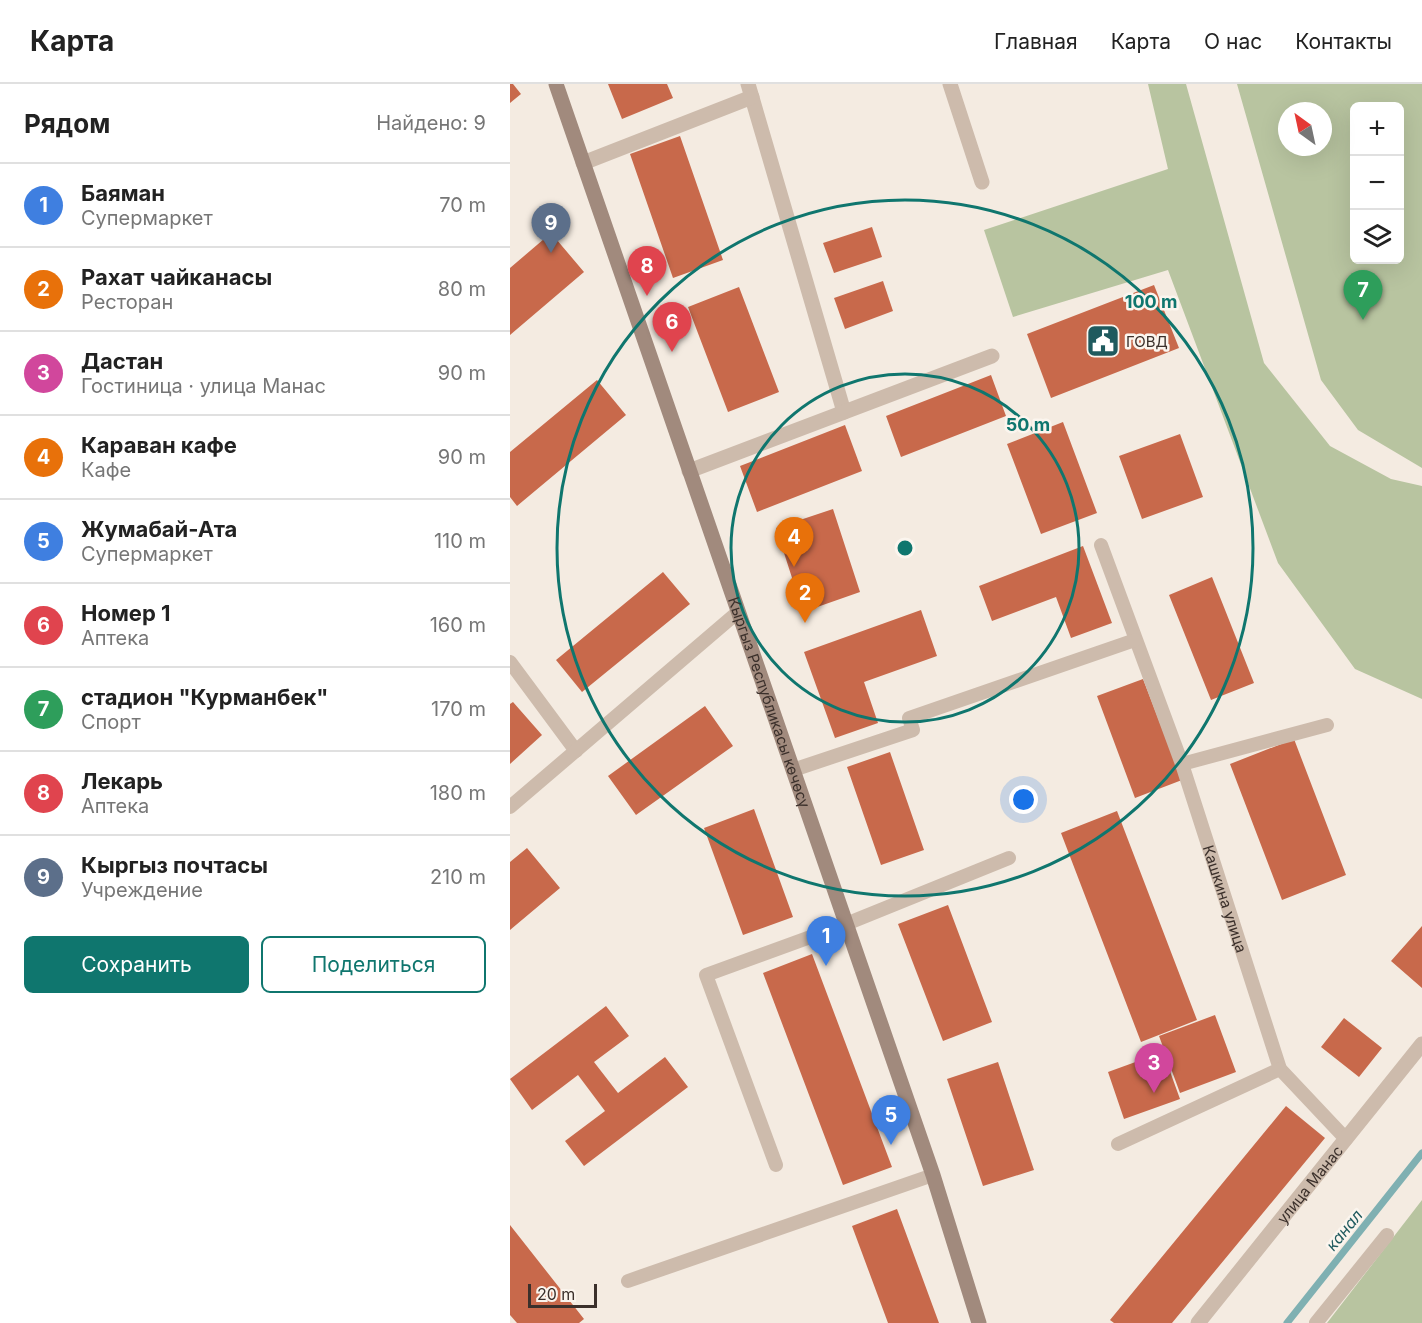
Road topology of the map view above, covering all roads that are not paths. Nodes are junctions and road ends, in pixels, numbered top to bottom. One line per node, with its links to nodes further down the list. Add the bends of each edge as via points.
1 (556, 84): 4 (main road, Кыргыз Республикасы көчөсү)
2 (950, 84): 5 (street)
3 (750, 91): 4 (street); 7 (street)
4 (583, 163): 8 (main road, Кыргыз Республикасы көчөсү)
5 (982, 182)
6 (992, 356): 7 (street)
7 (844, 412): 8 (street)
8 (689, 471): 10 (main road, Кыргыз Республикасы көчөсү)
9 (1101, 545): 11 (lane, Кашкина улица)
10 (738, 612): 14 (lane); 16 (main road, Кыргыз Республикасы көчөсү)
11 (1135, 640): 15 (lane, Кашкина улица); 16 (lane, via 909,718 913,729)
12 (510, 662): 14 (lane)
13 (1327, 724): 15 (lane)
14 (576, 751): 17 (lane)
15 (1182, 765): 21 (lane, Кашкина улица)
16 (793, 770): 19 (main road, Кыргыз Республикасы көчөсү)
17 (510, 807)
18 (1009, 858): 19 (lane)
19 (846, 924): 24 (lane, via 706,975); 25 (main road, Кыргыз Республикасы көчөсү)
20 (1422, 1044): 22 (street, улица Манас)
21 (1280, 1069): 22 (lane, Кашкина улица); 23 (lane)
22 (1346, 1139): 29 (street, улица Манас)
23 (1118, 1144)
24 (776, 1165)
25 (933, 1175): 27 (lane); 28 (main road, Кыргыз Республикасы көчөсү)
26 (1387, 1235): 30 (lane)
27 (628, 1281)
28 (979, 1323)
29 (1198, 1323)
30 (1317, 1323)

